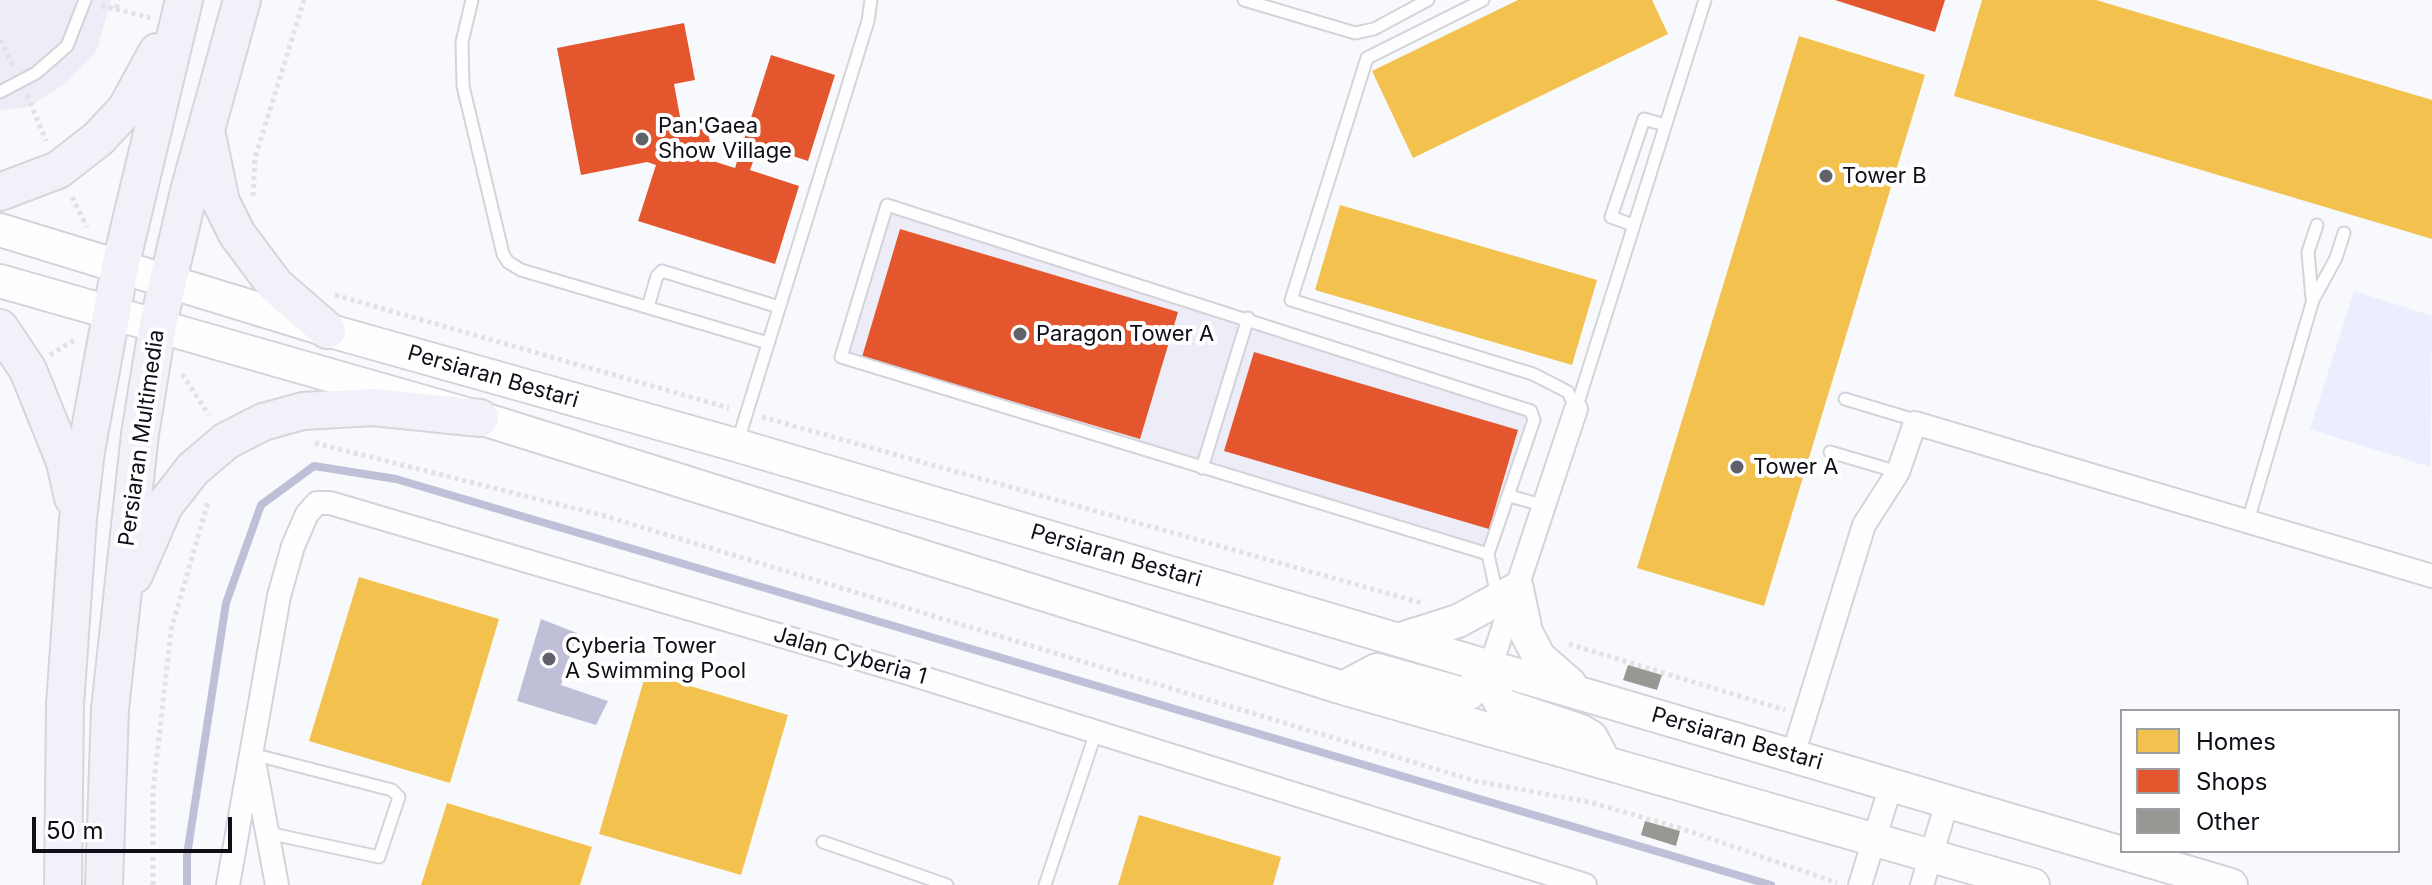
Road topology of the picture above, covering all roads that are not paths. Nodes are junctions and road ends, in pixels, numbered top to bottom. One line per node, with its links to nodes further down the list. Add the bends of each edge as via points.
1 (85, 0): 10 (lane, via 67,46)
2 (242, 0): 11 (main road, Persiaran Multimedia)
3 (472, 0): 22 (lane, via 462,42 463,86 503,254 521,270)
4 (871, 0): 23 (lane)
5 (1244, 0): 6 (lane, via 1355,33 1374,29)
6 (1428, 0)
7 (1483, 0): 31 (lane, via 1367,58 1291,300 1533,374 1568,392)
8 (1705, 2): 12 (lane)
9 (180, 9): 13 (main road, via 126,109 98,139 58,170); 18 (main road)
10 (0, 92)
11 (205, 122): 20 (main road, Persiaran Multimedia); 28 (main road, via 221,202 237,234 275,285)
12 (1665, 125): 14 (lane); 14 (lane, via 1644,119 1611,217)
13 (0, 192)
14 (1633, 225): 31 (lane)
15 (2317, 225): 21 (lane, via 2308,252)
16 (0, 230): 18 (main road, Persiaran Bestari)
17 (2344, 233): 21 (lane)
18 (120, 267): 20 (main road, Persiaran Bestari); 24 (main road)
19 (0, 281): 24 (main road, Persiaran Bestari)
20 (167, 282): 26 (main road, Persiaran Multimedia); 28 (main road, Persiaran Bestari)
21 (2313, 300): 41 (lane)
22 (648, 307): 23 (lane, via 662,271); 29 (lane)
23 (779, 307): 29 (lane)
24 (111, 312): 26 (main road, Persiaran Bestari); 40 (main road)
25 (1248, 318): 36 (lane); 36 (lane, via 887,205 841,357); 38 (lane, via 1531,411 1534,420)
26 (158, 324): 32 (main road, Persiaran Bestari); 46 (main road, Persiaran Multimedia)
27 (0, 328): 40 (main road, via 33,383 65,462)
28 (327, 330): 34 (main road, Persiaran Bestari)
29 (768, 343): 34 (lane)
30 (1845, 399): 33 (lane)
31 (1576, 409): 39 (street)
32 (480, 418): 46 (main road, via 373,407 303,411 263,422 226,441 193,469 164,506 129,591); 48 (main road, Persiaran Bestari)
33 (1920, 422): 37 (street, via 1912,427); 41 (street)
34 (736, 445): 45 (main road, Persiaran Bestari)
35 (1830, 452): 37 (lane)
36 (1202, 468): 42 (lane)
37 (1898, 472): 52 (street, via 1864,525)
38 (1510, 496): 39 (lane); 42 (lane)
39 (1545, 506): 44 (street)
40 (78, 519): 62 (main road, via 65,705)
41 (2248, 521): 43 (street)
42 (1488, 554): 44 (lane)
43 (2432, 576)
44 (1507, 595): 45 (main road, via 1458,621); 47 (street); 49 (main road, via 1539,657)
45 (1401, 639): 47 (main road, Persiaran Bestari)
46 (114, 662): 63 (main road, Persiaran Multimedia)
47 (1491, 665): 48 (main road, via 1469,693 1377,670); 49 (main road, Persiaran Bestari); 53 (main road, via 1502,705 1581,731 1591,737)
48 (1343, 688): 53 (main road, Persiaran Bestari)
49 (1582, 693): 52 (main road, Persiaran Bestari)
50 (1096, 732): 51 (street, Jalan Cyberia 1, via 651,597 317,503 293,546 279,596); 67 (lane); 68 (street, Jalan Cyberia 1)
51 (252, 754): 56 (street, Jalan Cyberia 1); 56 (lane, via 392,790 399,797 379,857); 64 (street, Jalan Cyberia 1)
52 (1793, 755): 54 (main road, Persiaran Bestari)
53 (1605, 763): 57 (main road, Persiaran Bestari)
54 (1891, 785): 55 (main road, Persiaran Bestari); 57 (street)
55 (1947, 803): 59 (main road, Persiaran Bestari); 61 (street)
56 (268, 833): 65 (street, Jalan Cyberia 1)
57 (1874, 839): 61 (main road, Persiaran Bestari); 69 (street)
58 (823, 842): 66 (lane)
59 (2120, 853)
60 (2120, 853): 71 (main road, Persiaran Bestari)
61 (1926, 871): 70 (main road, Persiaran Bestari)
62 (63, 885)
63 (104, 885)
64 (228, 885)
65 (277, 885)
66 (947, 885)
67 (1045, 885)
68 (1585, 885)
69 (1860, 885)
70 (2033, 885)
71 (2231, 885)

